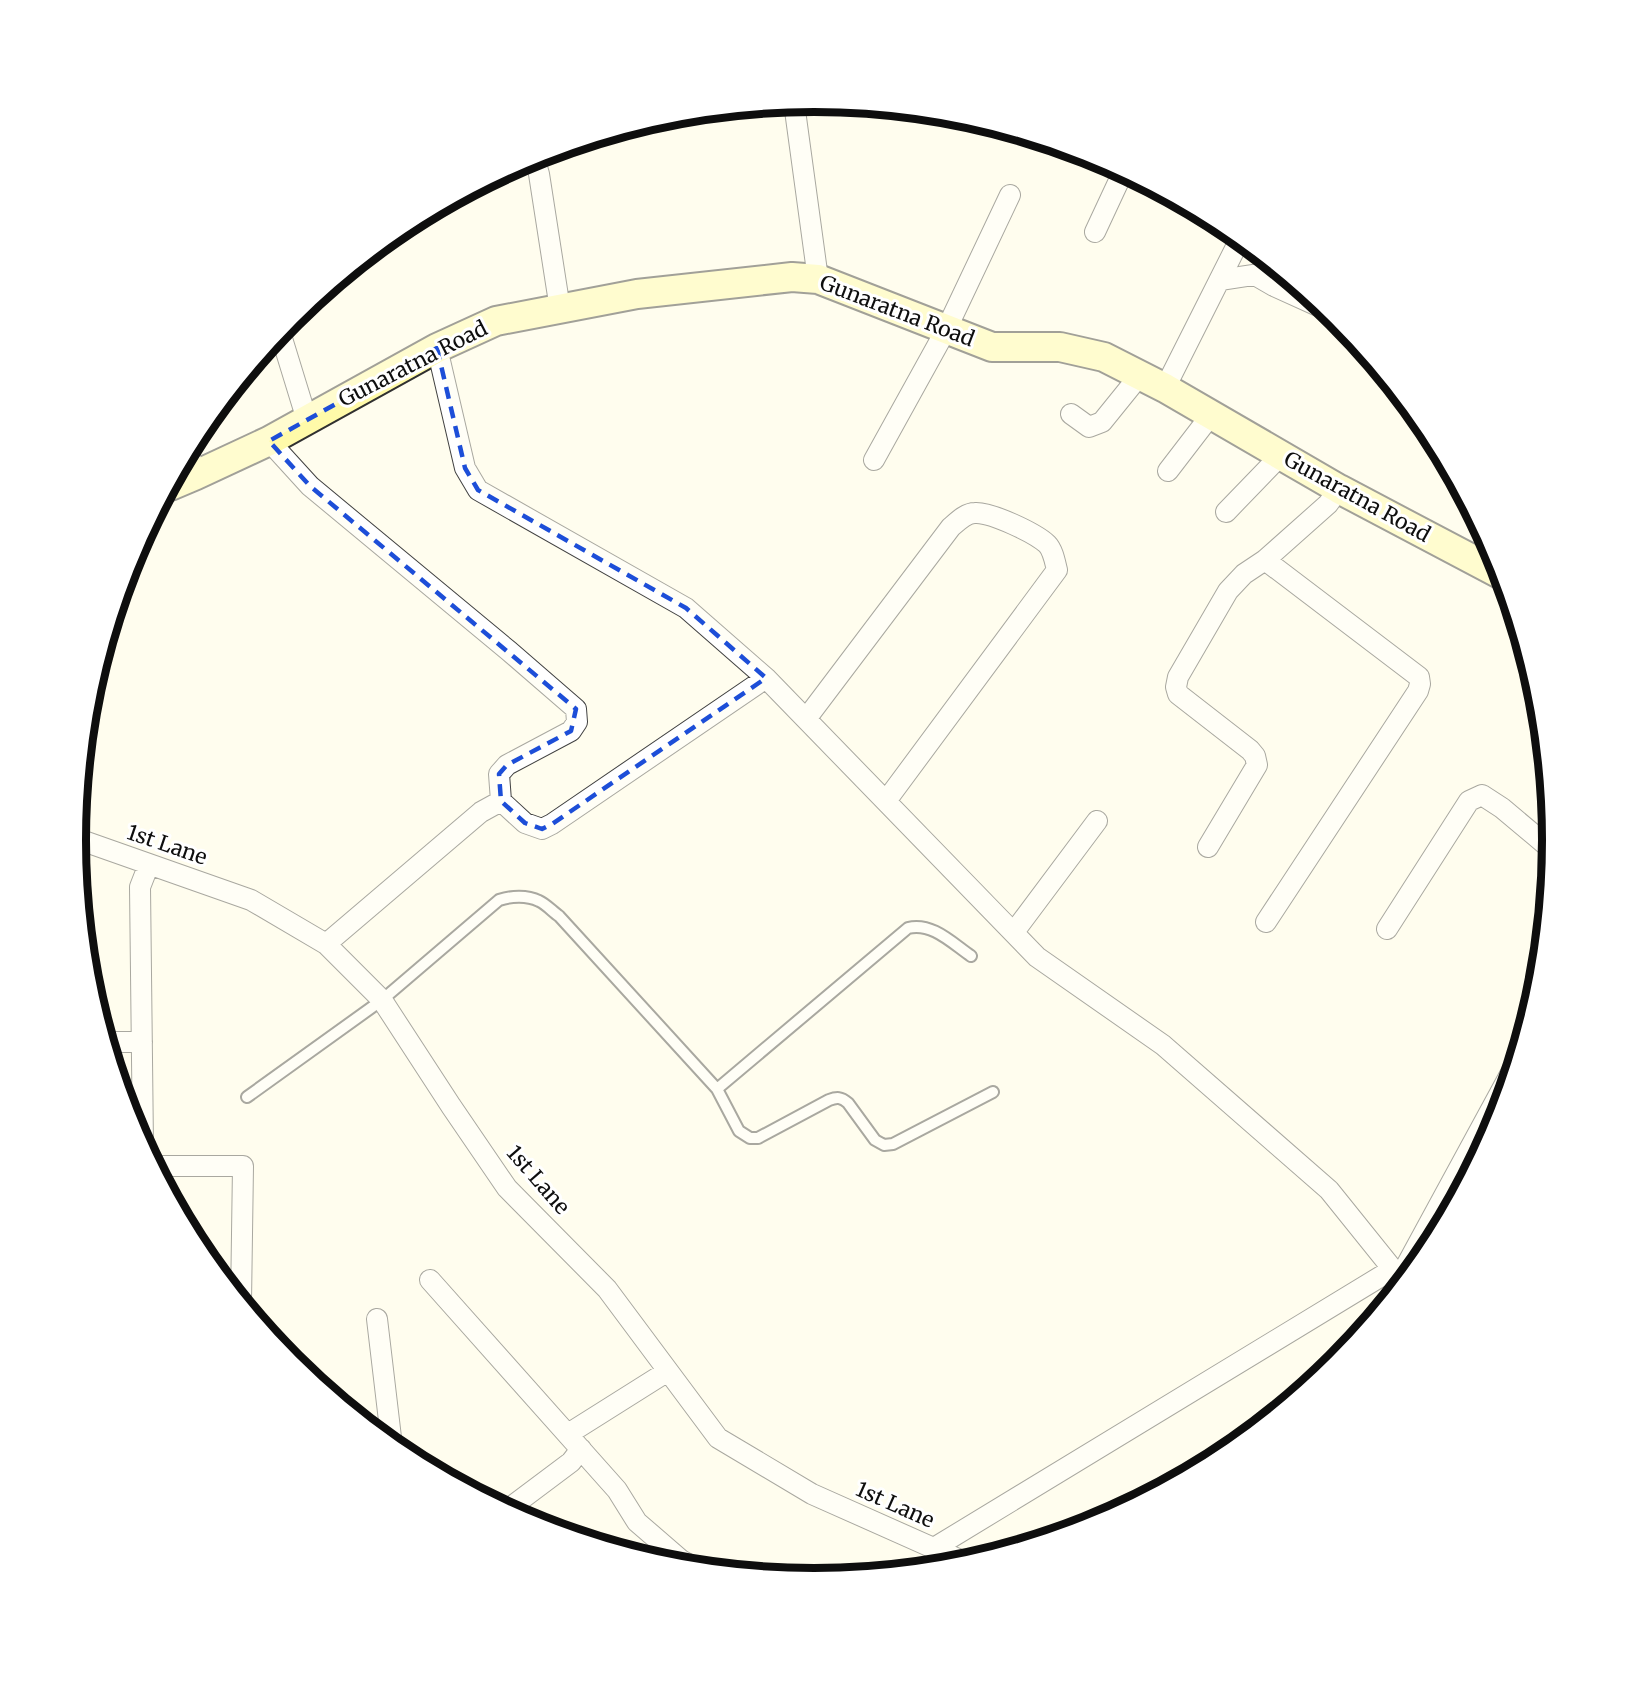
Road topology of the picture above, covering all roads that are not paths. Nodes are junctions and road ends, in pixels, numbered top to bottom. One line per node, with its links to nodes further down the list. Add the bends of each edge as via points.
1 (795, 113): 9 (street)
2 (537, 166): 12 (street)
3 (1120, 179): 5 (street)
4 (1010, 195): 13 (street)
5 (1095, 232)
6 (1236, 247): 10 (street)
7 (1269, 273): 8 (street)
8 (1255, 275): 10 (street); 11 (street)
9 (818, 279): 12 (street, Gunaratna Road, via 792,277 637,294); 13 (street, Gunaratna Road)
10 (1220, 280): 17 (street)
11 (1299, 297)
12 (560, 309): 15 (street, Gunaratna Road, via 496,321)
13 (947, 328): 16 (street, Gunaratna Road, via 992,347 1060,347 1104,357); 23 (street)
14 (283, 342): 20 (street)
15 (437, 348): 20 (street, Gunaratna Road); 30 (street, via 465,468 478,490 686,608)
16 (1140, 375): 17 (street, Gunaratna Road); 18 (street, via 1102,422 1089,427)
17 (1165, 388): 19 (street, Gunaratna Road)
18 (1071, 414)
19 (1211, 415): 22 (street, Gunaratna Road); 25 (street)
20 (307, 420): 21 (street, Gunaratna Road)
21 (269, 441): 24 (street, Gunaratna Road); 32 (street, via 310,486 576,709 577,722 571,731 507,765 499,774)
22 (1281, 455): 26 (street, Gunaratna Road); 27 (street)
23 (874, 459)
24 (192, 463)
25 (1168, 471)
26 (1339, 489): 28 (street, via 1328,504); 29 (street, Gunaratna Road)
27 (1226, 512)
28 (1265, 560): 37 (street, via 1228,591 1178,677 1176,687 1179,694 1256,756 1257,765); 39 (street, via 1419,677 1420,684)
29 (1489, 568)
30 (766, 678): 31 (street); 32 (street, via 542,829 525,823)
31 (806, 719): 33 (street); 33 (street, via 951,527 962,518 974,513 1006,520 1048,545 1057,570)
32 (501, 801): 42 (street, via 481,812)
33 (886, 801): 41 (street)
34 (1097, 821): 41 (street)
35 (86, 842): 38 (street, 1st Lane)
36 (1542, 842): 40 (street, via 1482,795 1469,801)
37 (1208, 847)
38 (149, 864): 42 (street, 1st Lane, via 251,900); 46 (street, via 140,887)
39 (1266, 922)
40 (1387, 929)
41 (1014, 932): 54 (street, via 1038,957 1163,1045 1329,1190)
42 (326, 944): 44 (street, 1st Lane)
43 (971, 956): 47 (lane, via 936,931 908,928)
44 (382, 1000): 47 (lane, via 499,900 538,900 559,916); 49 (lane); 59 (street, 1st Lane, via 507,1188 606,1289)
45 (114, 1042): 46 (street)
46 (142, 1042): 50 (street)
47 (717, 1089): 48 (lane, via 739,1131 750,1138 758,1138 837,1097 848,1103 875,1140 884,1145 893,1144)
48 (993, 1092)
49 (247, 1097)
50 (143, 1123)
51 (163, 1166): 57 (street, via 243,1166)
52 (1456, 1184): 53 (street)
53 (1407, 1263)
54 (1398, 1275)
55 (1397, 1277): 64 (street)
56 (430, 1280): 61 (street)
57 (241, 1290)
58 (377, 1319): 60 (street)
59 (668, 1371): 61 (street); 64 (street, 1st Lane, via 718,1438 812,1494)
60 (390, 1432)
61 (568, 1434): 62 (street)
62 (581, 1449): 63 (street, via 571,1462); 65 (street, via 617,1490 637,1522)
63 (514, 1504)
64 (934, 1548): 66 (street, 1st Lane)
65 (676, 1556)
66 (951, 1556)

